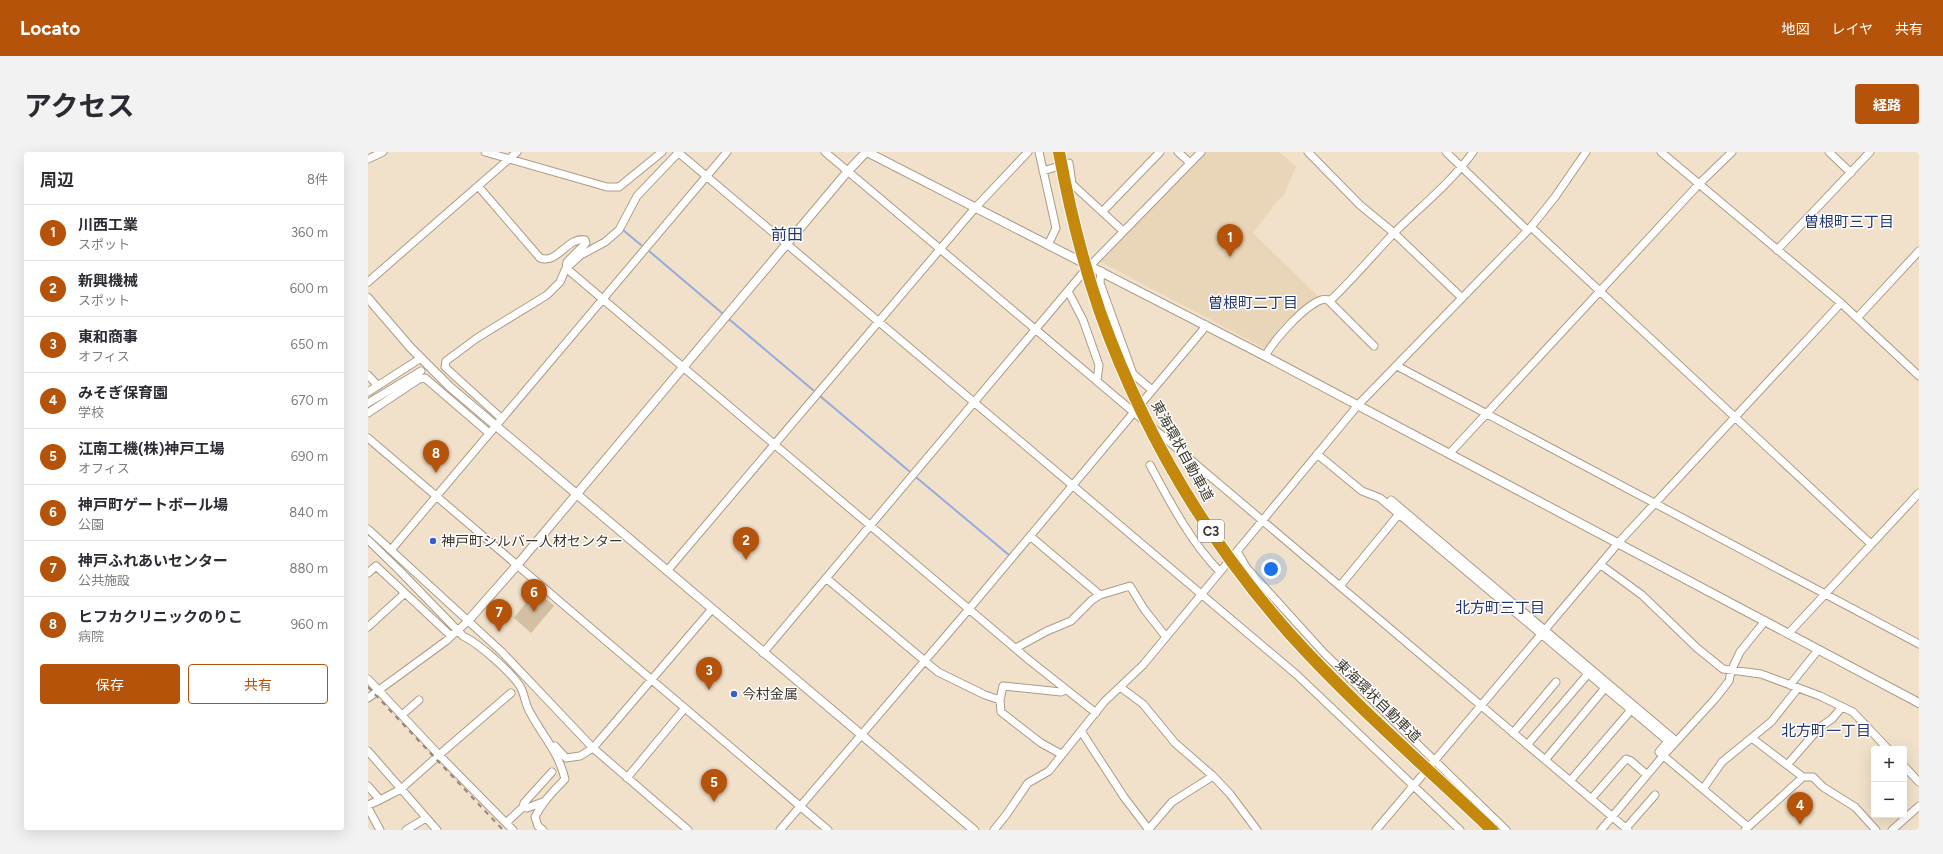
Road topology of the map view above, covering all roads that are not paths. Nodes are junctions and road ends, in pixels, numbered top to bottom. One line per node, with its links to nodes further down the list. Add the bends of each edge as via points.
1 (383, 152): 23 (street)
2 (485, 152): 24 (street)
3 (517, 152): 24 (street)
4 (662, 152): 24 (street, via 620,187 607,187)
5 (679, 152): 30 (street); 44 (street, via 637,196 619,230)
6 (727, 152): 30 (street)
7 (825, 152): 27 (street)
8 (867, 152): 27 (street); 33 (street)
9 (1028, 152): 33 (street)
10 (1039, 152): 28 (street)
11 (1059, 152): 205 (highway, 東海環状自動車道 / C3, bridge, via 1068,200 1100,312 1141,410 1190,499 1219,544 1290,634 1354,700)
12 (1160, 152): 34 (street)
13 (1178, 152): 25 (street)
14 (1200, 152): 25 (street)
15 (1308, 152): 37 (street, via 1360,205)
16 (1446, 152): 26 (street)
17 (1472, 152): 26 (street)
18 (1586, 152): 35 (street, via 1555,197)
19 (1661, 152): 31 (street)
20 (1732, 152): 31 (street)
21 (1829, 152): 29 (street)
22 (1870, 152): 29 (street)
23 (368, 159)
24 (509, 159): 32 (street)
25 (1190, 163): 36 (street)
26 (1462, 167): 35 (street); 37 (street)
27 (848, 171): 38 (street); 40 (street)
28 (1043, 171): 34 (street, via 1069,163 1072,184); 39 (street, via 1056,228)
29 (1851, 173): 41 (street)
30 (706, 176): 38 (street); 51 (street)
31 (1699, 184): 41 (street); 48 (street)
32 (478, 186): 44 (street, via 540,258 550,259 572,243 580,239 585,240 586,243 567,262); 46 (street)
33 (975, 208): 39 (street); 40 (street)
34 (1103, 211): 36 (street)
35 (1529, 228): 48 (street); 49 (street)
36 (1123, 231): 43 (street)
37 (1394, 233): 49 (street); 52 (street, via 1345,286)
38 (786, 244): 55 (street); 62 (street)
39 (1048, 245): 43 (street)
40 (940, 249): 55 (street); 57 (street)
41 (1777, 250): 53 (street)
42 (1919, 251): 54 (street)
43 (1090, 266): 45 (street); 47 (street)
44 (566, 268): 51 (street); 76 (street, via 563,277 547,295 477,338 446,361 445,366)
45 (1101, 271): 56 (street); 68 (street, via 1100,283 1133,374)
46 (368, 282)
47 (1068, 290): 57 (street); 66 (street, via 1083,320 1099,365)
48 (1599, 291): 75 (street); 77 (street)
49 (1461, 296): 61 (street)
50 (368, 298): 60 (street)
51 (602, 299): 62 (street); 76 (street)
52 (1328, 300): 58 (street); 59 (street, via 1322,300 1283,330)
53 (1841, 303): 54 (street); 77 (street)
54 (1857, 318): 65 (street)
55 (878, 322): 70 (street); 81 (street)
56 (1206, 325): 59 (street); 68 (street)
57 (1036, 329): 66 (street); 70 (street)
58 (1374, 346)
59 (1265, 356): 72 (street)
60 (421, 358): 67 (street); 78 (street)
61 (1396, 366): 72 (street); 75 (street)
62 (682, 367): 81 (street); 87 (street)
63 (421, 371): 71 (street)
64 (368, 375): 67 (street)
65 (1919, 376)
66 (1097, 380): 73 (street)
67 (378, 386): 69 (street)
68 (1152, 390): 73 (street)
69 (368, 392)
70 (974, 402): 85 (street); 93 (street)
71 (368, 403)
72 (1358, 405): 82 (street); 83 (street)
73 (1134, 412): 85 (street); 92 (street)
74 (368, 413): 79 (street, via 419,379 425,378)
75 (1486, 413): 82 (street); 89 (street)
76 (501, 418): 78 (street)
77 (1735, 418): 89 (street); 98 (street)
78 (495, 426): 79 (street); 87 (street)
79 (489, 433): 88 (street)
80 (368, 438): 88 (street)
81 (774, 444): 93 (street); 103 (street)
82 (1450, 453): 97 (street)
83 (1317, 454): 90 (street, via 1362,491 1380,498); 92 (street)
84 (1150, 465): 104 (street, via 1174,510 1207,559)
85 (1072, 486): 95 (street); 110 (street)
86 (1919, 493): 98 (street)
87 (576, 494): 101 (street); 103 (street)
88 (436, 496): 99 (street); 101 (street)
89 (1654, 503): 97 (street); 111 (street)
90 (1388, 505): 91 (street); 118 (street, via 1391,500)
91 (1399, 514): 107 (street); 118 (street)
92 (1263, 521): 100 (street); 107 (street)
93 (871, 525): 106 (street); 113 (street)
94 (368, 529): 99 (street)
95 (1030, 536): 109 (street); 113 (street)
96 (368, 540): 117 (street)
97 (1619, 542): 102 (street); 114 (street)
98 (1871, 544): 111 (street)
99 (391, 550): 115 (street)
100 (1237, 551): 104 (street); 163 (street, via 1246,567 1324,653)
101 (518, 564): 115 (street); 130 (street)
102 (1600, 565): 118 (street); 127 (street, via 1642,595 1710,660)
103 (667, 571): 112 (street)
104 (1220, 572): 110 (street)
105 (368, 573): 108 (street, via 376,566)
106 (826, 578): 125 (street); 126 (street)
107 (1340, 586): 143 (street)
108 (405, 594): 116 (street); 120 (street)
109 (1100, 595): 121 (street, via 1130,586); 123 (street, via 1071,621)
110 (1201, 595): 121 (street); 173 (street, via 1297,675)
111 (1826, 595): 119 (street); 122 (street)
112 (712, 609): 125 (street); 130 (street)
113 (969, 609): 123 (street); 126 (street)
114 (1765, 621): 119 (street); 127 (street, via 1740,652)
115 (467, 622): 117 (street); 157 (street, via 502,652)
116 (368, 627)
117 (458, 631): 120 (street); 151 (street, via 489,654 520,686 530,713)
118 (1544, 633): 128 (street); 143 (street); 154 (street)
119 (1788, 634): 124 (street)
120 (451, 636): 137 (street)
121 (1166, 637): 133 (street, via 1143,665)
122 (1919, 644)
123 (1016, 648): 136 (street)
124 (1818, 650): 132 (street); 142 (street)
125 (763, 653): 152 (street)
126 (924, 661): 141 (street, via 938,672); 152 (street)
127 (1731, 671): 132 (street, via 1761,674); 154 (street, via 1729,681 1715,699)
128 (1588, 674): 134 (street); 155 (street)
129 (368, 680): 137 (street)
130 (651, 680): 145 (street); 157 (street)
131 (1556, 682): 150 (street)
132 (1790, 685): 135 (street)
133 (1120, 687): 147 (street); 168 (street, via 1142,704 1163,731)
134 (1605, 688): 146 (street); 162 (street)
135 (1798, 688): 144 (street); 153 (street, via 1782,711)
136 (1065, 690): 141 (street, via 1060,692 1003,686); 147 (street)
137 (378, 691): 139 (street); 148 (street)
138 (511, 693): 159 (street)
139 (368, 698)
140 (419, 700): 148 (street)
141 (1000, 700): 158 (street, via 1001,712 1041,743)
142 (1919, 703)
143 (1482, 706): 150 (street); 163 (street)
144 (1842, 707): 156 (street, via 1853,712); 164 (street, via 1832,719 1820,726)
145 (684, 709): 170 (street); 182 (street)
146 (1631, 710): 160 (street, via 1668,741 1659,752); 171 (street)
147 (1096, 713): 149 (street)
148 (402, 715): 159 (street)
149 (1081, 731): 158 (street); 202 (street)
150 (1513, 733): 155 (street)
151 (544, 734): 157 (street, via 566,758 580,756); 180 (street, via 561,762 565,778)
152 (861, 735): 182 (street); 200 (street)
153 (1753, 739): 164 (street); 176 (street, via 1722,762)
154 (1676, 741): 160 (street)
155 (1527, 745): 162 (street)
156 (1885, 746)
157 (593, 748): 170 (street)
158 (1061, 754): 201 (street, via 1049,771 1028,783)
159 (440, 755): 175 (street); 188 (street)
160 (1663, 756): 167 (street); 176 (street)
161 (369, 757): 175 (street)
162 (1545, 760): 171 (street)
163 (1434, 761): 173 (street); 206 (street)
164 (1787, 765): 169 (street)
165 (1907, 769): 172 (street)
166 (552, 772): 184 (street, via 524,803)
167 (1647, 775): 178 (street, via 1631,761 1626,760); 186 (street)
168 (1212, 776): 189 (street, via 1230,794); 202 (street, via 1172,802)
169 (1803, 777): 191 (street); 208 (street, via 1813,777 1855,807)
170 (627, 778): 197 (street)
171 (1570, 781): 178 (street)
172 (1919, 782)
173 (1414, 785): 203 (street); 204 (street)
174 (368, 786): 179 (street)
175 (400, 788): 179 (street); 187 (street)
176 (1703, 789): 191 (street)
177 (1655, 795): 190 (street)
178 (1591, 798): 186 (street)
179 (380, 800): 181 (street)
180 (545, 801): 184 (street); 196 (street, via 535,817 538,826)
181 (368, 805)
182 (800, 806): 198 (street); 199 (street)
183 (1919, 806): 209 (street)
184 (524, 807): 188 (street)
185 (368, 808): 192 (street)
186 (1612, 817): 190 (street); 207 (street)
187 (426, 818): 193 (street); 194 (street)
188 (506, 823): 195 (street)
189 (1253, 829)
190 (1627, 829)
191 (1747, 829)
192 (380, 830)
193 (406, 830)
194 (437, 830)
195 (513, 830)
196 (543, 830)
197 (688, 830)
198 (780, 830)
199 (828, 830)
200 (974, 830)
201 (994, 830)
202 (1148, 830)
203 (1376, 830)
204 (1460, 830)
205 (1492, 830)
206 (1506, 830)
207 (1601, 830)
208 (1876, 830)
209 (1892, 830)

